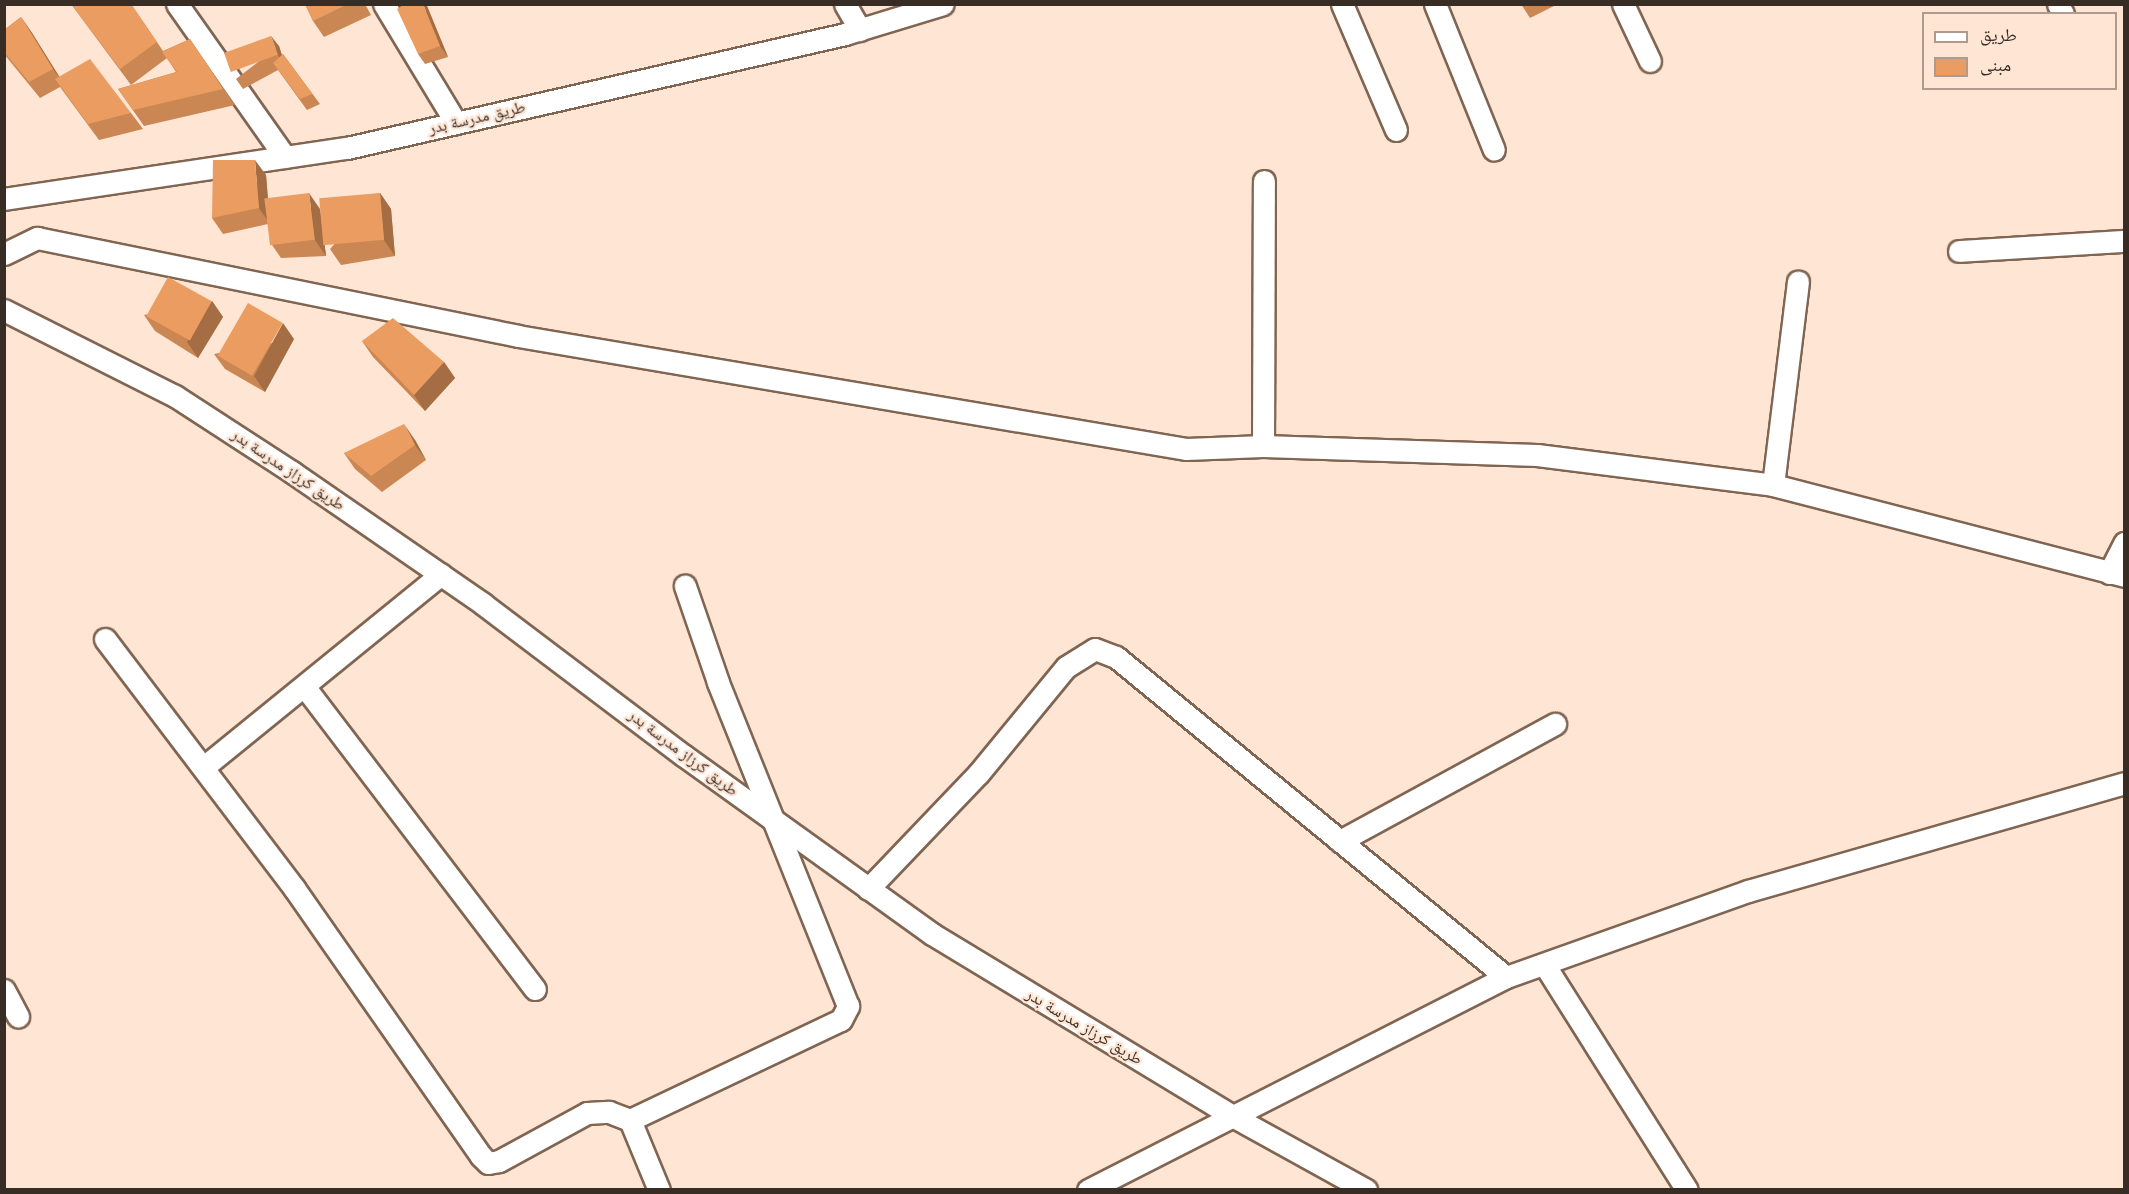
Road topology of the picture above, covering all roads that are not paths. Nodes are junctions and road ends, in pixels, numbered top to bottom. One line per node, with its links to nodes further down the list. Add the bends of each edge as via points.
1 (177, 4): 13 (street)
2 (384, 4): 10 (street)
3 (845, 4): 8 (street)
4 (943, 4): 8 (street, طريق مدرسة بدر)
5 (1342, 4): 11 (street)
6 (1435, 4): 12 (street)
7 (1623, 4): 9 (street)
8 (860, 30): 10 (street, طريق مدرسة بدر)
9 (1650, 62)
10 (456, 123): 13 (street, طريق مدرسة بدر, via 347,148)
11 (1396, 130)
12 (1494, 150)
13 (285, 157): 15 (street, طريق مدرسة بدر)
14 (1264, 181): 21 (street)
15 (4, 199)
16 (2124, 241): 17 (street)
17 (1959, 251)
18 (4, 254): 21 (street, via 37,238 518,336 899,402 1186,449)
19 (1798, 282): 22 (street)
20 (4, 310): 24 (street, طريق كرزاز مدرسة بدر, via 176,396)
21 (1263, 446): 22 (street, via 1537,455)
22 (1773, 485): 25 (street)
23 (2124, 543): 25 (street)
24 (441, 574): 28 (street); 32 (street, طريق كرزاز مدرسة بدر)
25 (2117, 575)
26 (685, 586): 32 (street)
27 (105, 639): 30 (street)
28 (304, 686): 30 (street); 37 (street)
29 (1555, 724): 33 (street)
30 (205, 766): 41 (street, via 488,1163 499,1161 586,1113 609,1112)
31 (2124, 783): 35 (street, via 1748,891)
32 (773, 821): 34 (street, طريق كرزاز مدرسة بدر); 41 (street, via 848,1006 841,1020)
33 (1340, 841): 34 (street, via 1116,657 1095,650 1066,667 978,774); 36 (street)
34 (868, 889): 40 (street, طريق كرزاز مدرسة بدر, via 932,934)
35 (1544, 964): 36 (street); 45 (street)
36 (1506, 977): 40 (street)
37 (535, 989)
38 (4, 990): 39 (street)
39 (18, 1016)
40 (1234, 1117): 43 (street); 44 (street, طريق كرزاز مدرسة بدر)
41 (630, 1120): 42 (street)
42 (659, 1190)
43 (1088, 1190)
44 (1366, 1190)
45 (1687, 1190)

